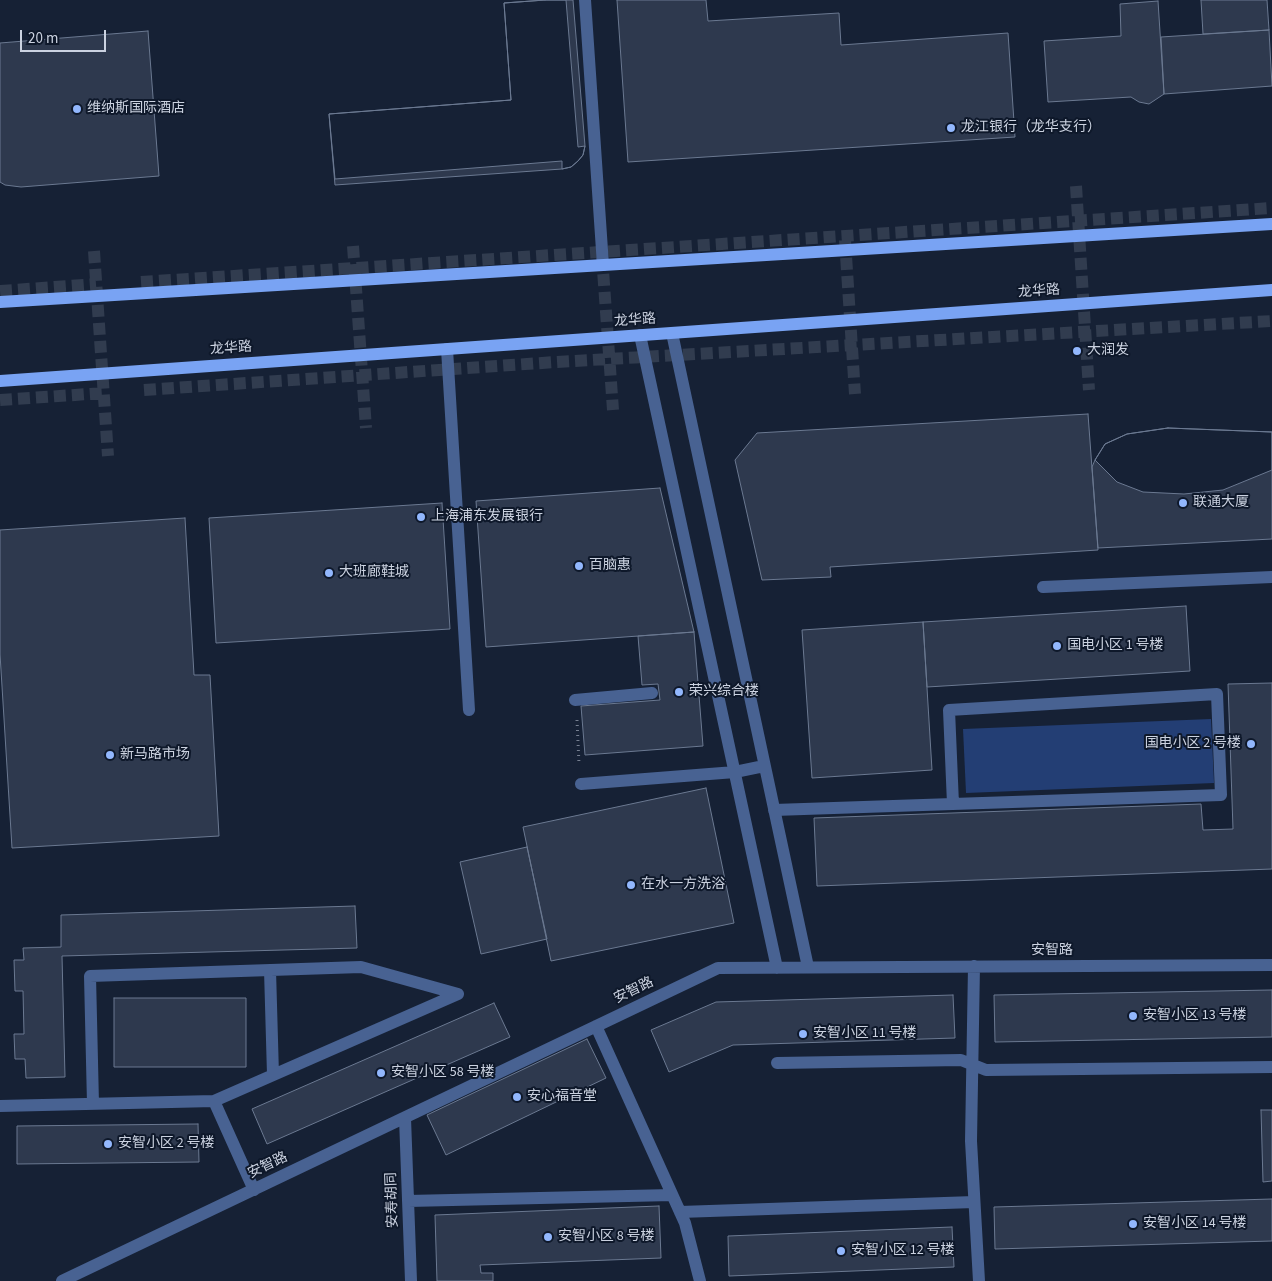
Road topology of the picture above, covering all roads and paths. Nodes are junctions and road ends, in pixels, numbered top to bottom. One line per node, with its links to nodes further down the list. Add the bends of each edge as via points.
1 (585, 0): 3 (street)
2 (1272, 224): 3 (main road)
3 (603, 265): 5 (main road)
4 (1272, 290): 6 (main road, 龙华路)
5 (0, 302)
6 (672, 333): 7 (main road, 龙华路); 15 (street)
7 (640, 335): 8 (main road, 龙华路); 16 (street)
8 (447, 349): 9 (main road, 龙华路); 14 (street)
9 (0, 380)
10 (1272, 577): 11 (street)
11 (1043, 587)
12 (652, 694): 13 (street)
13 (575, 700): 17 (path)
14 (469, 710)
15 (764, 766): 16 (street); 19 (street)
16 (735, 772): 17 (street); 23 (street)
17 (581, 784)
18 (953, 804): 18 (street, via 1221,795 1217,694 949,710); 19 (street)
19 (774, 810): 22 (street)
20 (1272, 965): 21 (street, 安智路)
21 (974, 966): 22 (street, 安智路); 27 (street)
22 (808, 967): 23 (street, 安智路)
23 (777, 968): 25 (street, 安智路, via 718,968)
24 (270, 970): 29 (street); 29 (street, via 361,967 458,994); 31 (street, via 90,976)
25 (596, 1026): 33 (street, 安智路); 35 (street)
26 (777, 1063): 27 (street, via 962,1060)
27 (973, 1064): 28 (street, via 986,1070); 37 (street, via 971,1141)
28 (1272, 1067)
29 (273, 1075): 30 (street)
30 (214, 1101): 31 (street); 34 (street)
31 (93, 1104): 32 (street)
32 (0, 1106)
33 (405, 1118): 34 (street, 安智路); 36 (street, 安寿胡同)
34 (254, 1190): 39 (street, 安智路)
35 (672, 1195): 36 (street); 38 (street)
36 (408, 1201): 40 (street, 安寿胡同)
37 (974, 1202): 38 (street); 42 (street)
38 (680, 1212): 41 (street)
39 (62, 1281)
40 (411, 1281)
41 (700, 1281)
42 (979, 1281)

